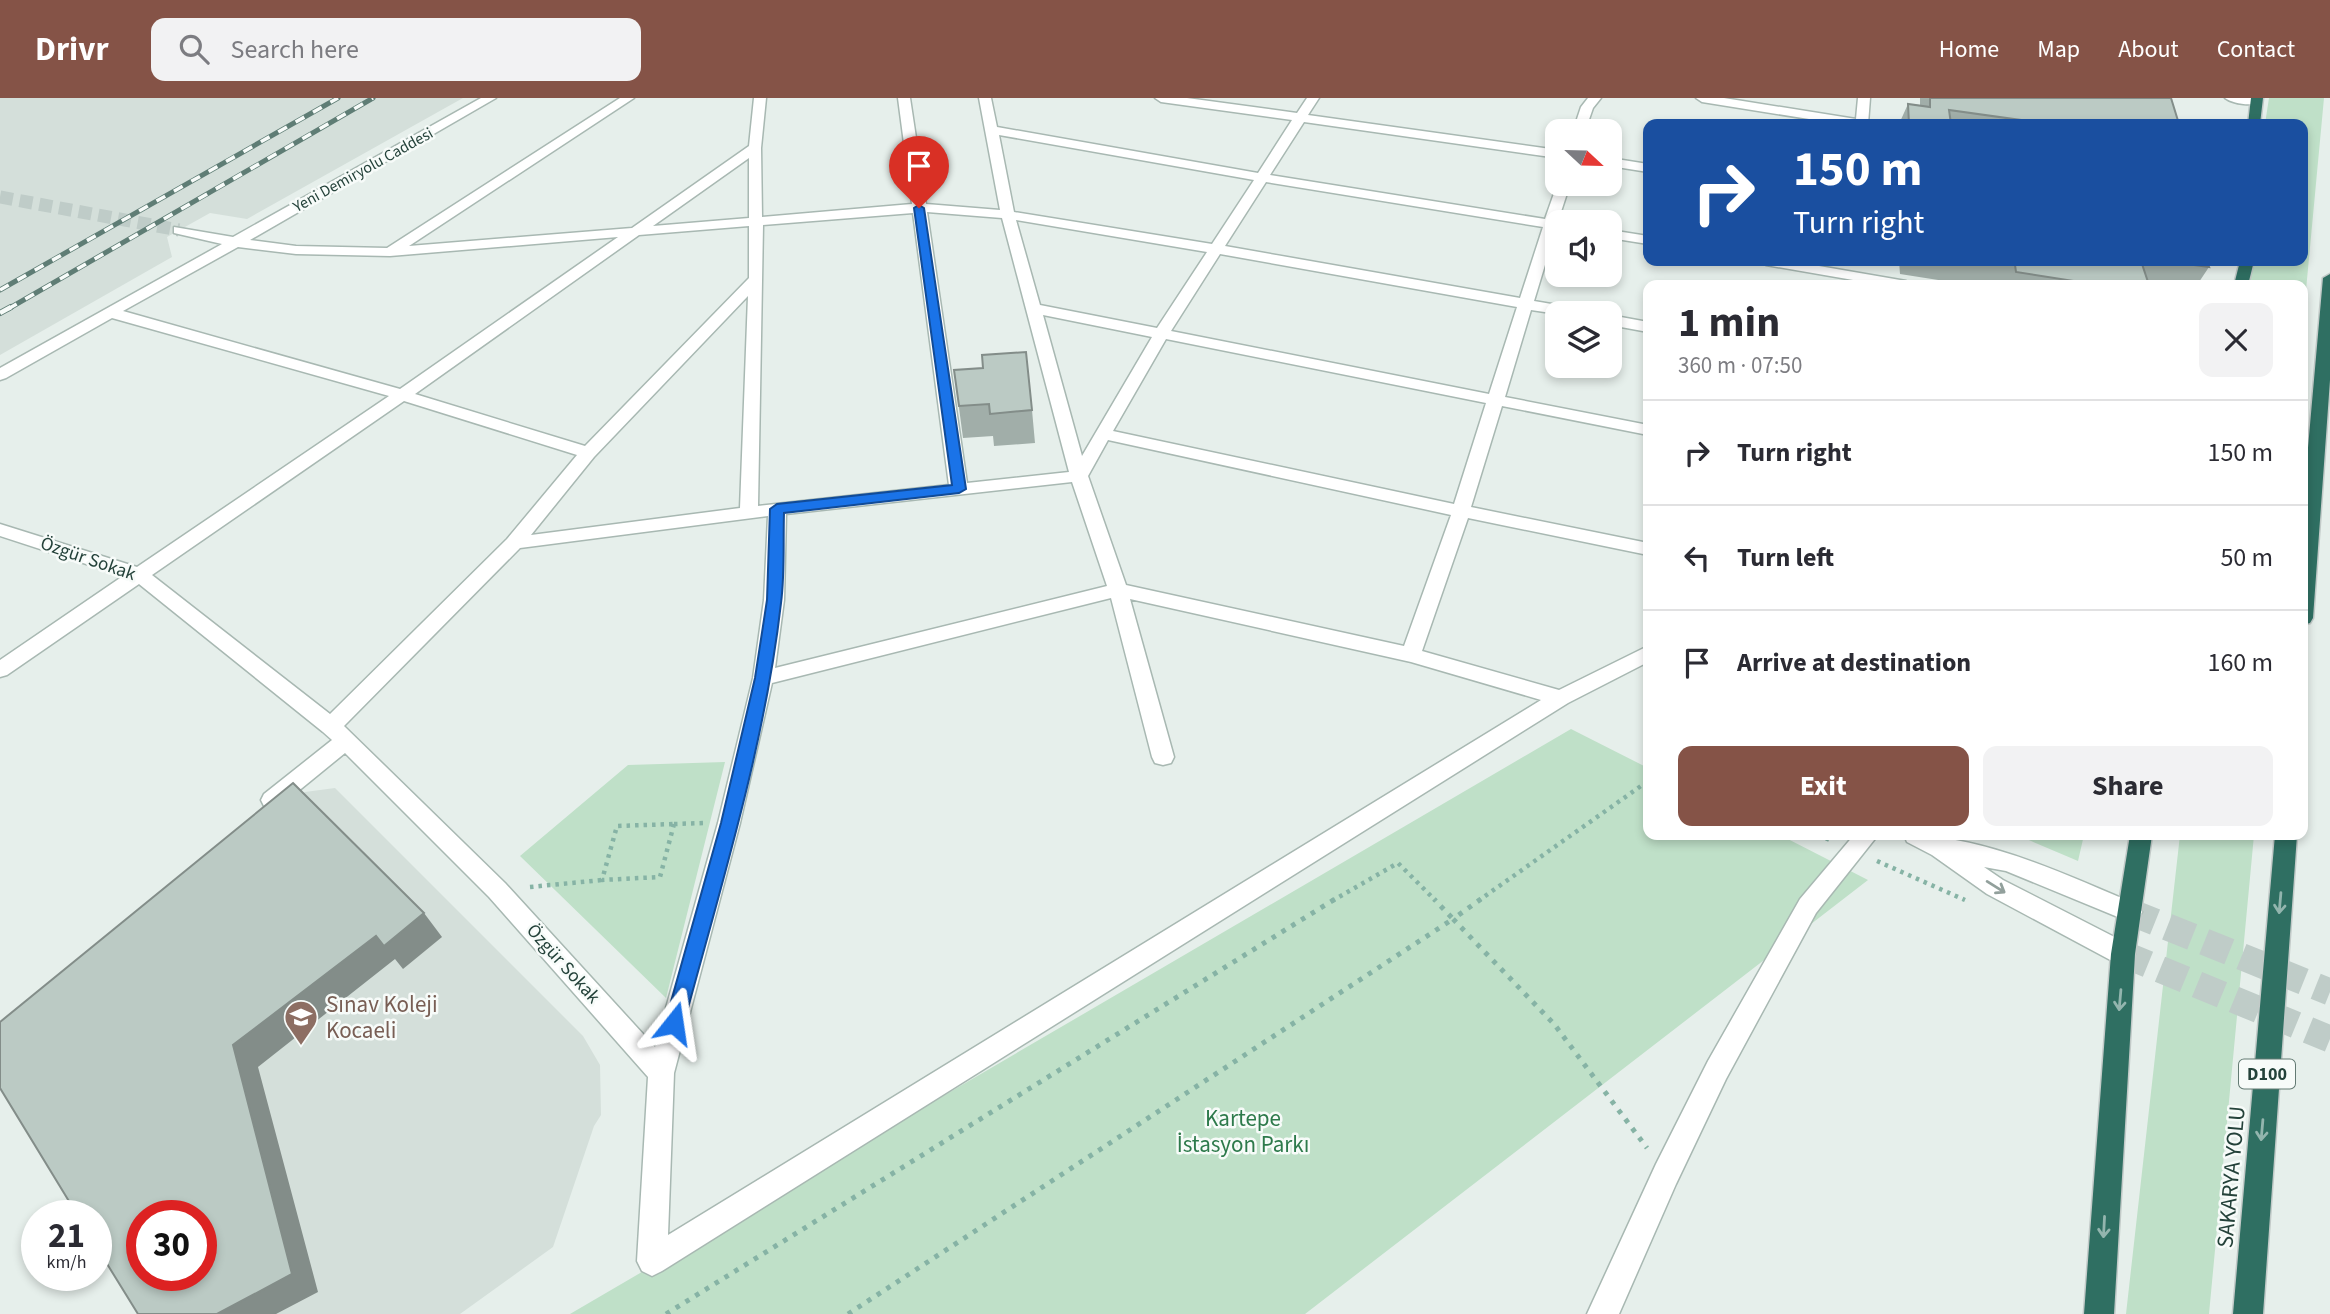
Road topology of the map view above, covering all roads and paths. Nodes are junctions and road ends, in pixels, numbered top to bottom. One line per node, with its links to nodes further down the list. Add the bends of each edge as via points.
1 (490, 98): 32 (street, Yeni Demiryolu Caddesi)
2 (628, 98): 34 (street)
3 (760, 98): 19 (street)
4 (904, 98): 24 (street)
5 (985, 98): 18 (street)
6 (1161, 98): 13 (street)
7 (1313, 98): 13 (street)
8 (1595, 98): 14 (street)
9 (1702, 98): 15 (street)
10 (1864, 98): 16 (street)
11 (2231, 98): 12 (street)
12 (2256, 100): 17 (highway)
13 (1301, 117): 20 (street); 23 (street)
14 (1583, 119)
15 (1830, 119)
16 (1862, 119)
17 (2254, 119)
18 (990, 130): 23 (street); 25 (street)
19 (755, 148): 26 (street); 29 (street)
20 (1545, 152)
21 (1622, 164): 22 (street)
22 (1643, 167)
23 (1260, 177): 27 (street); 33 (street)
24 (919, 208): 25 (street); 26 (street); 54 (street)
25 (1009, 215): 33 (street); 42 (street)
26 (757, 220): 29 (street); 38 (street)
27 (1545, 222)
28 (179, 230): 32 (street)
29 (635, 231): 34 (street); 48 (street)
30 (1622, 236): 31 (street)
31 (1643, 239)
32 (235, 242): 34 (street, via 320,252); 43 (street, Yeni Demiryolu Caddesi)
33 (1217, 249): 40 (street); 46 (street)
34 (390, 252)
35 (1545, 252): 40 (street)
36 (1792, 266): 39 (street)
37 (2330, 278): 61 (highway)
38 (757, 279): 52 (street); 57 (street)
39 (1865, 280)
40 (1526, 304): 41 (street); 49 (street)
41 (1545, 307)
42 (1035, 309): 46 (street); 53 (street)
43 (112, 313): 47 (street, Yeni Demiryolu Caddesi); 48 (street)
44 (1622, 322): 45 (street)
45 (1643, 326)
46 (1160, 335): 49 (street); 51 (street)
47 (0, 376)
48 (402, 395): 52 (street); 62 (street)
49 (1494, 399): 50 (street); 56 (street)
50 (1643, 429)
51 (1102, 434): 53 (street); 56 (street)
52 (588, 453): 59 (street)
53 (1079, 476): 54 (street); 63 (street)
54 (959, 489): 55 (street)
55 (777, 509): 57 (street); 67 (street, via 774,600)
56 (1461, 511): 60 (street); 64 (street)
57 (749, 513): 59 (street)
58 (0, 530): 62 (street, Özgür Sokak)
59 (514, 543): 69 (street)
60 (1643, 548)
61 (2308, 555)
62 (140, 575): 66 (street); 69 (street, Özgür Sokak)
63 (1118, 590): 64 (street); 67 (street); 70 (street)
64 (1411, 655): 68 (street)
65 (1643, 656): 68 (street)
66 (0, 670)
67 (763, 678): 84 (street)
68 (1561, 698): 84 (street, via 652,1261)
69 (338, 733): 72 (street); 79 (street, Özgür Sokak)
70 (1163, 757)
71 (1643, 785): 82 (path)
72 (259, 811)
73 (1925, 840): 77 (street)
74 (2140, 840): 81 (highway)
75 (2286, 840): 90 (highway, SAKARYA YOLU / D100, one-way to 90)
76 (1859, 842): 80 (path); 85 (street, via 1808,906 1717,1070)
77 (1940, 848): 81 (street, via 2009,862); 83 (street, one-way to 83, via 1994,887)
78 (602, 880): 78 (path, via 660,877 674,823 617,826); 79 (path)
79 (497, 890): 84 (street, Özgür Sokak)
80 (1978, 905)
81 (2130, 912): 83 (highway)
82 (1453, 919): 85 (path, via 1554,1024); 87 (path, via 1398,863); 88 (path)
83 (2123, 954): 89 (highway, one-way to 89)
84 (661, 1073)
85 (1666, 1174): 86 (street)
86 (1604, 1313)
87 (666, 1314)
88 (848, 1314)
89 (2099, 1314)
90 (2248, 1314)

